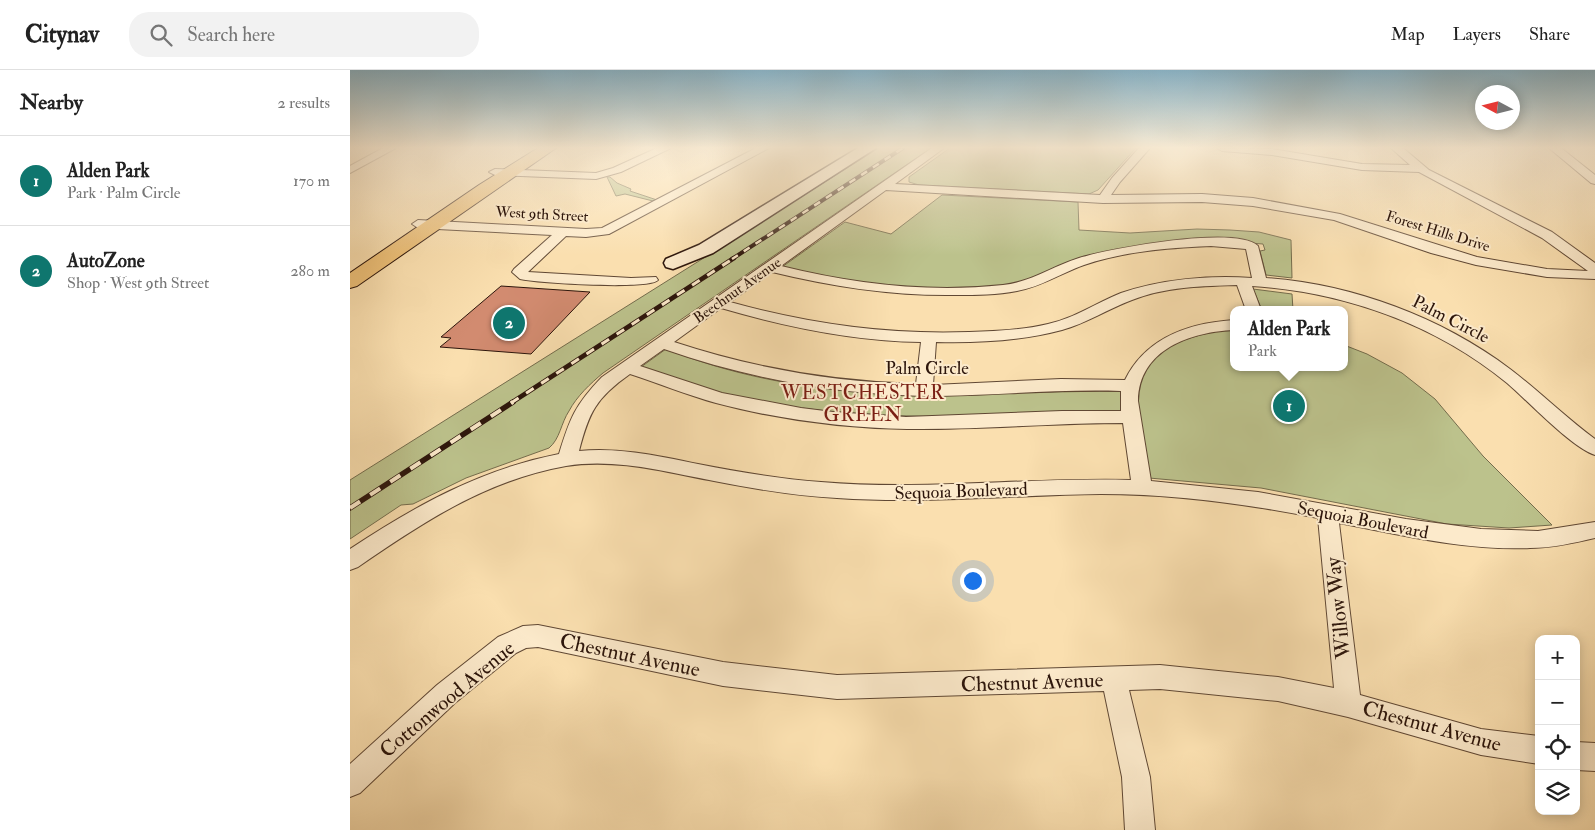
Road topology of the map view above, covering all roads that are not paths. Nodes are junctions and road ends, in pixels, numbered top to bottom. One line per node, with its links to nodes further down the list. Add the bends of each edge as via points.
1 (486, 183): 9 (main road)
2 (697, 183): 10 (street, West 9th Street, via 614,227 594,233)
3 (812, 183): 11 (street, via 706,249)
4 (890, 183): 7 (street, Beechnut Avenue)
5 (1114, 183): 8 (street)
6 (1449, 183): 13 (street, via 1547,235)
7 (885, 187): 8 (street, Forest Hills Drive); 12 (street, Beechnut Avenue)
8 (1103, 199): 15 (street, Forest Hills Drive, via 1210,198 1276,205 1336,217 1476,261 1527,271)
9 (426, 224): 10 (street, West 9th Street); 14 (main road); 18 (main road)
10 (563, 232): 16 (street, via 519,272 525,276 621,282)
11 (673, 264)
12 (770, 267): 19 (street, via 861,287 967,291 1020,286 1083,261 1119,252 1158,246 1225,244 1253,249); 20 (street, Beechnut Avenue)
13 (1595, 269)
14 (350, 270)
15 (1595, 275)
16 (651, 280)
17 (1243, 281): 19 (street, Palm Circle); 21 (street); 23 (street, Palm Circle, via 1190,282 1153,290 1129,296 1083,318 1041,330)
18 (350, 282)
19 (1260, 282): 29 (street, Palm Circle, via 1347,297 1417,322 1490,362 1569,430)
20 (719, 303): 23 (street, Palm Circle, via 811,326); 24 (street, Beechnut Avenue)
21 (1252, 306)
22 (1230, 325): 26 (street, via 1192,331 1161,345 1139,368)
23 (929, 337): 27 (street)
24 (662, 342): 25 (street, Beechnut Avenue); 27 (street, Palm Circle, via 730,366 800,380)
25 (627, 367): 28 (street, via 719,398 833,418 924,422); 30 (street, Beechnut Avenue, via 591,399 578,420)
26 (1130, 386): 27 (street, Palm Circle, via 1050,385); 28 (street)
27 (924, 390)
28 (1132, 417): 31 (street)
29 (1595, 448)
30 (567, 459): 31 (street, Sequoia Boulevard, via 628,457 760,483 854,492 934,494 1090,486); 34 (street, Sequoia Boulevard, via 490,479 440,502)
31 (1142, 488): 32 (street, Sequoia Boulevard, via 1222,494)
32 (1328, 513): 33 (street, Sequoia Boulevard, via 1445,535 1512,540 1567,536); 37 (street, Willow Way)
33 (1595, 530)
34 (350, 561)
35 (523, 637): 36 (street, Chestnut Avenue, via 538,636 722,674 837,687); 41 (street, Cottonwood Avenue, via 506,645 446,694)
36 (1114, 679): 37 (street, Chestnut Avenue, via 1160,677 1278,689); 42 (street, via 1136,777)
37 (1348, 704): 38 (street, Chestnut Avenue, via 1481,742)
38 (1535, 749)
39 (1580, 756): 40 (street)
40 (1595, 757)
41 (350, 783)
42 (1140, 830)

